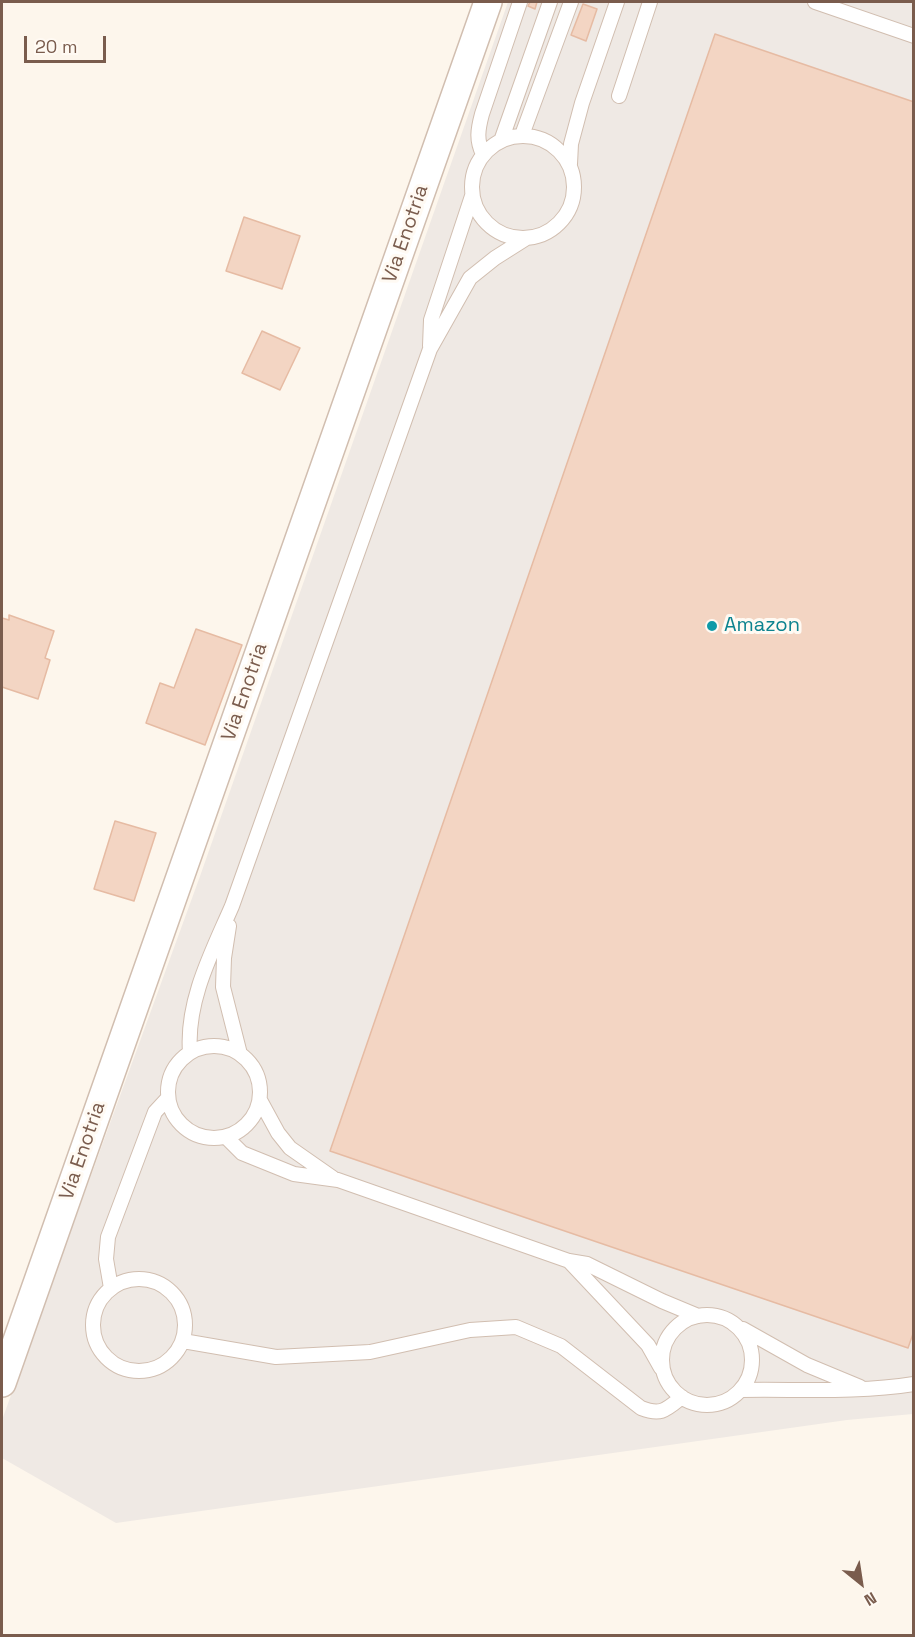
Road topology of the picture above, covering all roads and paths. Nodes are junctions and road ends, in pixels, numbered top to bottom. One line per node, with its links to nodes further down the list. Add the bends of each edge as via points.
1 (488, 2): 30 (street, Via Enotria)
2 (520, 2): 12 (lane, via 477,131)
3 (550, 2): 11 (lane)
4 (572, 2): 10 (lane)
5 (617, 2): 13 (lane, via 582,103)
6 (650, 2): 9 (lane)
7 (815, 2): 8 (lane)
8 (914, 36)
9 (619, 96)
10 (522, 135): 11 (lane); 13 (lane, via 550,143)
11 (501, 141): 12 (lane)
12 (483, 154): 14 (lane, via 472,181)
13 (570, 164): 15 (lane, via 574,192 567,213 552,230)
14 (472, 196): 15 (lane, via 485,222 510,237); 16 (lane, via 431,320)
15 (525, 238): 16 (lane, via 470,278)
16 (430, 349): 17 (lane)
17 (232, 906): 18 (lane, via 193,1005); 19 (lane, via 223,987)
18 (190, 1053): 19 (lane, via 216,1046); 20 (lane, via 172,1072)
19 (240, 1054): 21 (lane, via 257,1074)
20 (168, 1098): 22 (lane, via 178,1122 188,1131 213,1139); 25 (lane, via 155,1112 108,1237 106,1259)
21 (260, 1100): 22 (lane, via 248,1124); 23 (lane, via 290,1148)
22 (226, 1137): 23 (lane, via 242,1153 294,1174)
23 (338, 1180): 24 (lane)
24 (569, 1261): 26 (lane, via 587,1264); 29 (lane, via 648,1346)
25 (111, 1288): 28 (lane, via 136,1279 162,1284 172,1292 185,1315); 28 (lane, via 95,1309 93,1322 98,1347 106,1358 117,1366 143,1371 167,1362)
26 (698, 1316): 27 (lane, via 726,1318); 29 (lane, via 684,1321 665,1342)
27 (738, 1326): 32 (lane, via 807,1365); 33 (lane, via 752,1350 753,1365)
28 (183, 1341): 34 (lane, via 276,1357 370,1353 470,1330 516,1327 561,1346 651,1413 660,1412)
29 (663, 1370): 34 (lane, via 668,1383)
30 (2, 1383)
31 (914, 1384): 32 (lane)
32 (862, 1388): 33 (lane)
33 (741, 1390): 34 (lane, via 717,1405 703,1406)
34 (682, 1397)

